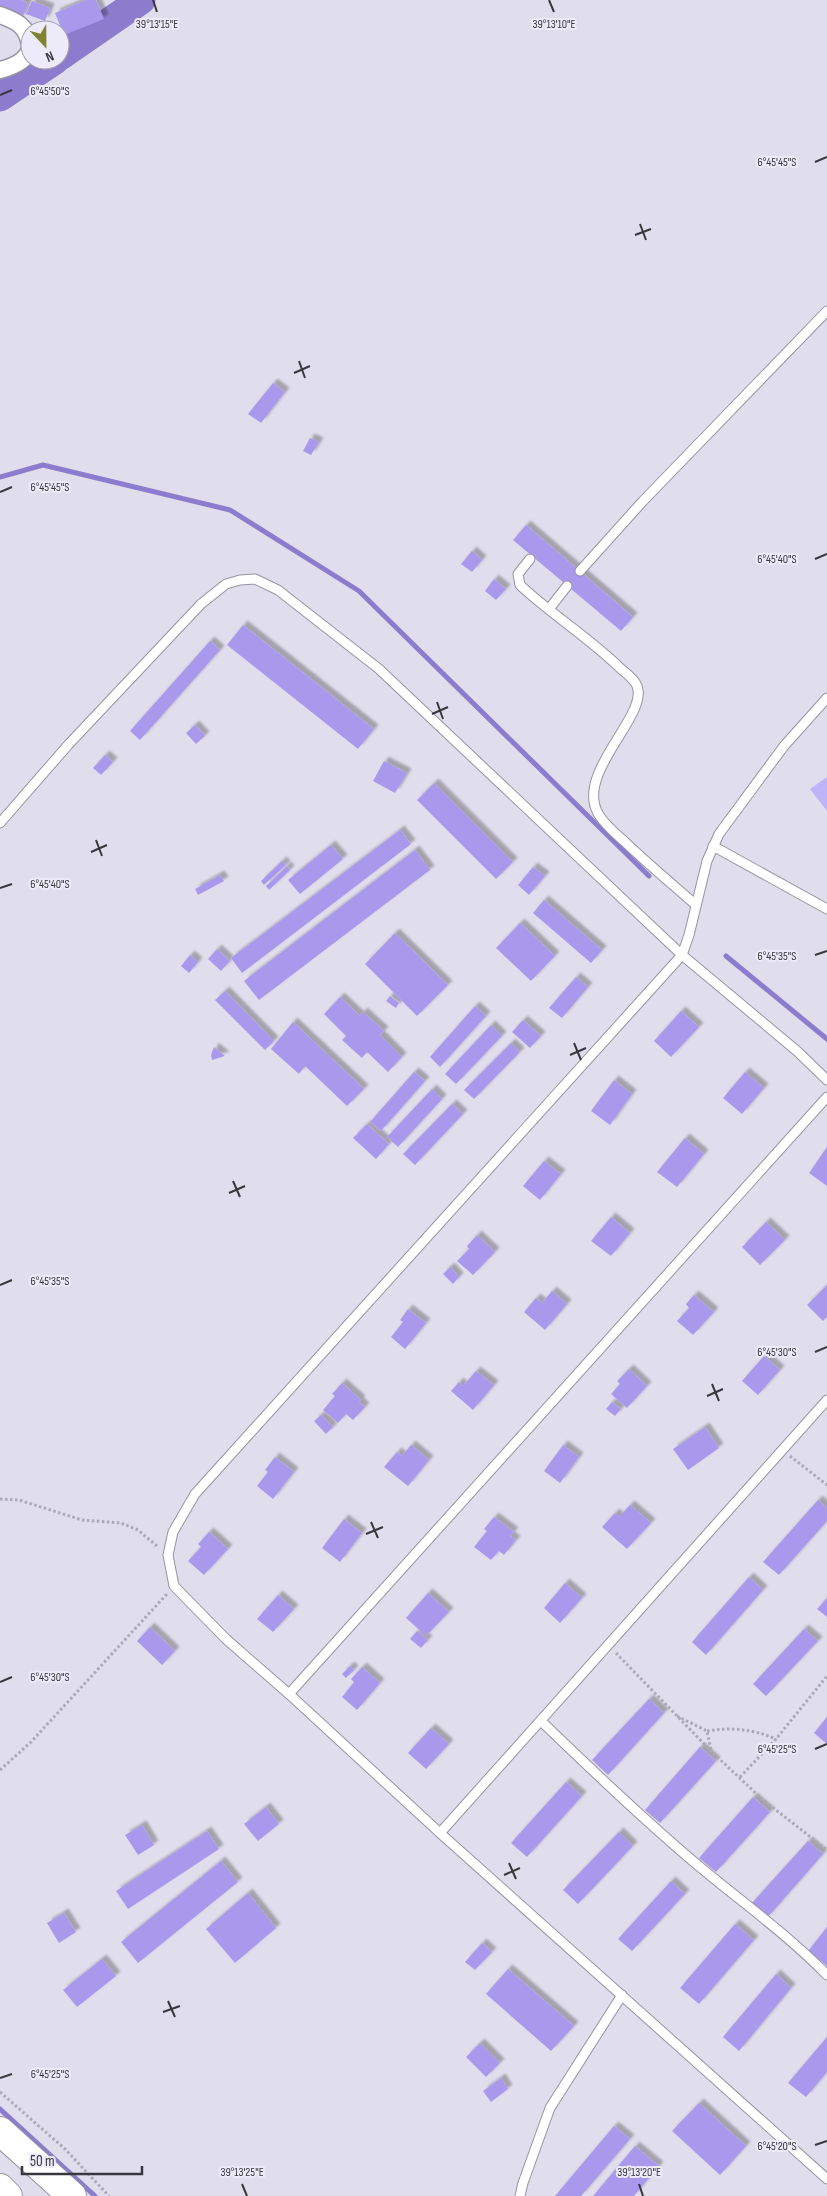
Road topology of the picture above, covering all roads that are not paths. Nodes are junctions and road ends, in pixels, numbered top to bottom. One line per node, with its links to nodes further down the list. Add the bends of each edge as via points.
1 (0, 15): 2 (street)
2 (20, 25)
3 (20, 62): 4 (street)
4 (0, 70)
5 (827, 310): 7 (lane)
6 (530, 559): 9 (lane, via 518,574 520,585)
7 (580, 571)
8 (567, 586): 9 (lane)
9 (549, 609): 13 (lane, via 609,657 638,688 633,711 608,753 596,782 593,797 599,815 632,850)
10 (827, 698): 12 (lane, via 784,746)
11 (0, 822): 15 (lane, via 201,604 226,584 255,579 278,590 379,669)
12 (713, 846): 13 (lane); 14 (lane)
13 (696, 905): 15 (lane)
14 (827, 909)
15 (682, 954): 16 (lane, via 798,1051); 19 (lane, via 195,1494 173,1532 168,1555 174,1586 226,1639)
16 (827, 1080)
17 (827, 1097): 19 (lane)
18 (827, 1400): 20 (lane)
19 (290, 1694): 21 (lane)
20 (540, 1721): 21 (lane); 22 (lane, via 644,1819 802,1950)
21 (440, 1833): 23 (lane)
22 (827, 1975)
23 (622, 1995): 25 (lane); 29 (lane, via 550,2108)
24 (0, 2131): 28 (highway)
25 (827, 2179)
26 (0, 2188): 27 (highway)
27 (8, 2196)
28 (72, 2196)
29 (520, 2196)

